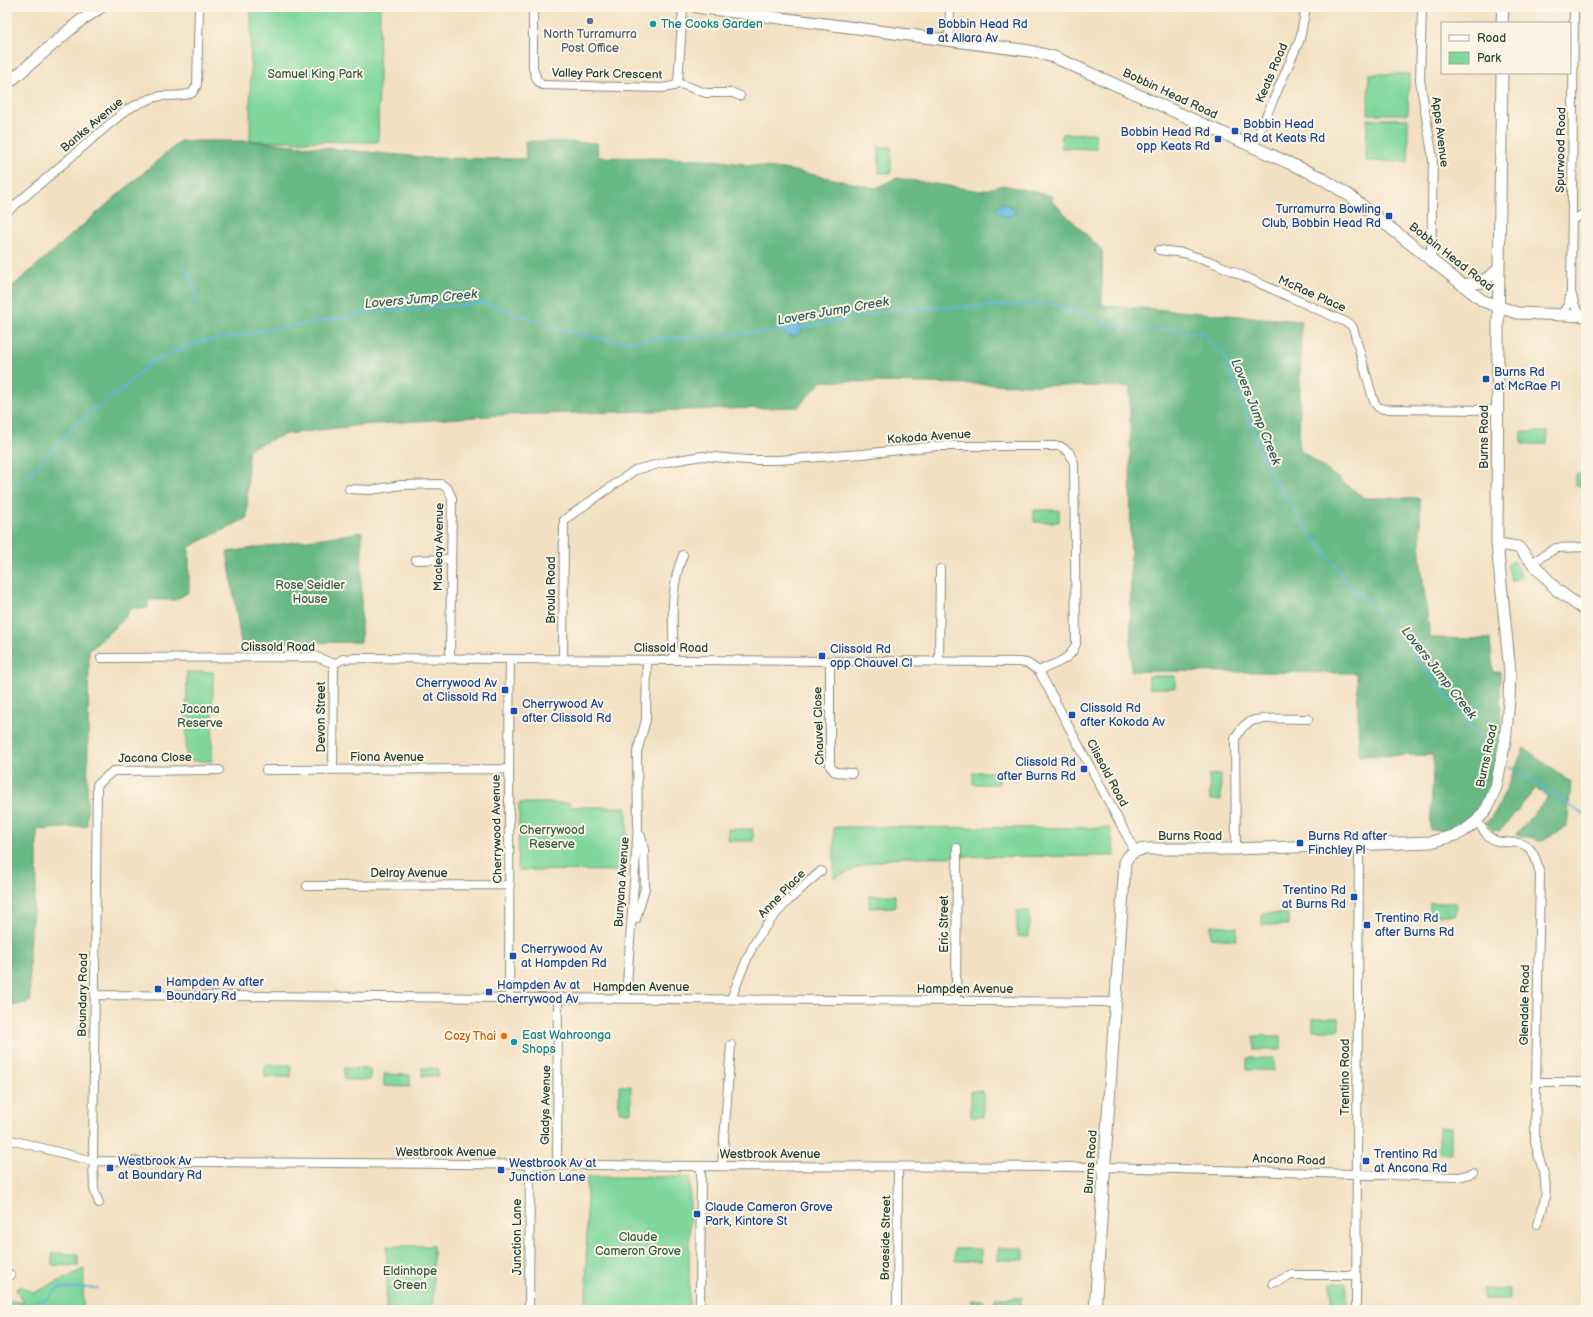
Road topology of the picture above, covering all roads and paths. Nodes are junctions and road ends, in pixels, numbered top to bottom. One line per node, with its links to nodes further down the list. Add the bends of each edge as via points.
1 (101, 7): 15 (main road, via 80,21)
2 (200, 7): 18 (street, Banks Avenue, via 197,85 192,93 143,100 126,110)
3 (533, 7): 14 (street, Valley Park Crescent, via 533,68 537,80 542,85 662,88)
4 (683, 7): 14 (street, Valley Park Crescent)
5 (697, 7): 12 (main road, Bobbin Head Road)
6 (950, 7): 12 (street)
7 (1306, 7): 17 (street, Keats Road, via 1300,39)
8 (1422, 7): 22 (street, Apps Avenue, via 1420,80 1433,160)
9 (1503, 7): 11 (main road)
10 (1574, 7): 20 (street, Spurwood Road)
11 (1502, 22)
12 (950, 40): 17 (main road, Bobbin Head Road, via 1030,51 1054,57)
13 (1502, 74): 23 (main road, Burns Road)
14 (678, 83): 16 (street, Valley Park Crescent, via 706,93 733,93)
15 (7, 84)
16 (740, 96)
17 (1253, 146): 22 (main road, Bobbin Head Road, via 1335,186)
18 (7, 212)
19 (1586, 213): 20 (street)
20 (1572, 220): 25 (street, Spurwood Road)
21 (1158, 250): 29 (street, McRae Place, via 1184,253 1212,262 1350,324 1374,402 1378,407)
22 (1431, 260): 24 (main road, Bobbin Head Road)
23 (1499, 269): 24 (main road, via 1482,282); 26 (main road, Burns Road)
24 (1463, 285): 26 (main road, Bobbin Head Road, via 1483,301)
25 (1571, 292): 27 (street, Spurwood Road, via 1568,305); 28 (street, Spurwood Road, via 1575,306)
26 (1498, 307): 27 (main road, Bobbin Head Road, via 1517,313); 29 (main road, Burns Road)
27 (1560, 316): 28 (main road, Bobbin Head Road)
28 (1584, 316)
29 (1498, 410): 32 (main road, Burns Road)
30 (348, 489): 35 (street, Macleay Avenue, via 371,490 402,485 441,484 448,489 452,498)
31 (564, 520): 43 (street, Broula Road); 49 (street, Kokoda Avenue, via 635,470 695,457 778,460 937,446 1060,446 1070,452 1074,463 1076,644 1070,655 1061,662)
32 (1497, 544): 37 (main road, via 1518,548); 57 (main road, Burns Road, via 1510,672 1509,701 1505,741 1496,787 1487,808)
33 (1586, 547): 37 (street, via 1556,548)
34 (683, 555): 45 (street, via 678,567 673,599)
35 (451, 559): 36 (street); 41 (street, Macleay Avenue)
36 (416, 560)
37 (1533, 562): 39 (main road, via 1557,590)
38 (940, 570): 47 (street)
39 (1586, 611)
40 (101, 658): 48 (street, Clissold Road, via 317,657)
41 (450, 659): 42 (street, Clissold Road); 48 (street, Clissold Road, via 343,658)
42 (510, 660): 43 (street, Clissold Road); 52 (street, Cherrywood Avenue)
43 (563, 660): 44 (street, Clissold Road)
44 (647, 660): 45 (street, Clissold Road); 68 (street, Bunyana Avenue, via 646,720 637,752 638,825 644,850 645,888 630,940)
45 (674, 660): 46 (street, Clissold Road)
46 (830, 661): 47 (street, Clissold Road); 55 (street, Chauvel Close, via 830,766 835,772)
47 (939, 661): 49 (street, Clissold Road, via 1019,662 1027,663)
48 (334, 664): 51 (street, Devon Street)
49 (1039, 671): 61 (street, Clissold Road)
50 (1308, 719): 60 (street, via 1254,720 1242,727 1239,732 1236,739)
51 (333, 769): 52 (street, Fiona Avenue); 54 (street, Fiona Avenue)
52 (508, 769): 63 (street, Cherrywood Avenue)
53 (219, 770): 56 (street, Jacana Close, via 113,771)
54 (266, 770)
55 (852, 773)
56 (97, 785): 65 (street, Boundary Road)
57 (1477, 820): 58 (main road, Burns Road, via 1456,835 1431,842); 73 (street, Glendale Road, via 1487,834 1497,841 1520,843 1528,847 1532,850 1538,865 1540,875)
58 (1359, 845): 60 (main road, Burns Road); 84 (street, Trentino Road)
59 (957, 848): 70 (street, Eric Street)
60 (1236, 848): 61 (main road, Burns Road)
61 (1135, 851): 71 (main road, Burns Road, via 1125,862)
62 (821, 871): 69 (street, Anne Place, via 774,915 756,940)
63 (510, 885): 64 (street, Delray Avenue); 66 (street, Cherrywood Avenue)
64 (307, 886)
65 (95, 995): 66 (street, Hampden Avenue); 76 (street, Boundary Road)
66 (508, 998): 67 (street, Hampden Avenue)
67 (558, 998): 68 (street, Hampden Avenue); 78 (street, Gladys Avenue)
68 (626, 999): 69 (street, Hampden Avenue)
69 (731, 999): 70 (street, Hampden Avenue)
70 (956, 1001): 71 (street, Hampden Avenue)
71 (1115, 1002): 82 (main road, Burns Road)
72 (731, 1045): 80 (street)
73 (1536, 1082): 74 (street); 86 (street, Glendale Road, via 1535,1144 1546,1181 1544,1206)
74 (1586, 1082)
75 (7, 1138): 76 (street, Westbrook Avenue)
76 (93, 1161): 77 (street, Westbrook Avenue); 85 (street, Boundary Road, via 94,1189)
77 (530, 1165): 78 (street, Westbrook Avenue); 89 (street, Junction Lane)
78 (557, 1165): 79 (street, Westbrook Avenue)
79 (701, 1166): 80 (street, Westbrook Avenue); 90 (street)
80 (722, 1166): 81 (street, Westbrook Avenue)
81 (898, 1167): 82 (street, Westbrook Avenue); 91 (street, Braeside Street)
82 (1104, 1167): 84 (street, Ancona Road); 92 (main road, Burns Road)
83 (1473, 1173): 84 (street, Ancona Road, via 1459,1177)
84 (1356, 1174): 87 (street, Trentino Road)
85 (99, 1203)
86 (1537, 1224)
87 (1356, 1275): 88 (street, via 1292,1275); 93 (street, Trentino Road)
88 (1273, 1283)
89 (529, 1310)
90 (700, 1310)
91 (897, 1310)
92 (1095, 1310)
93 (1356, 1310)

